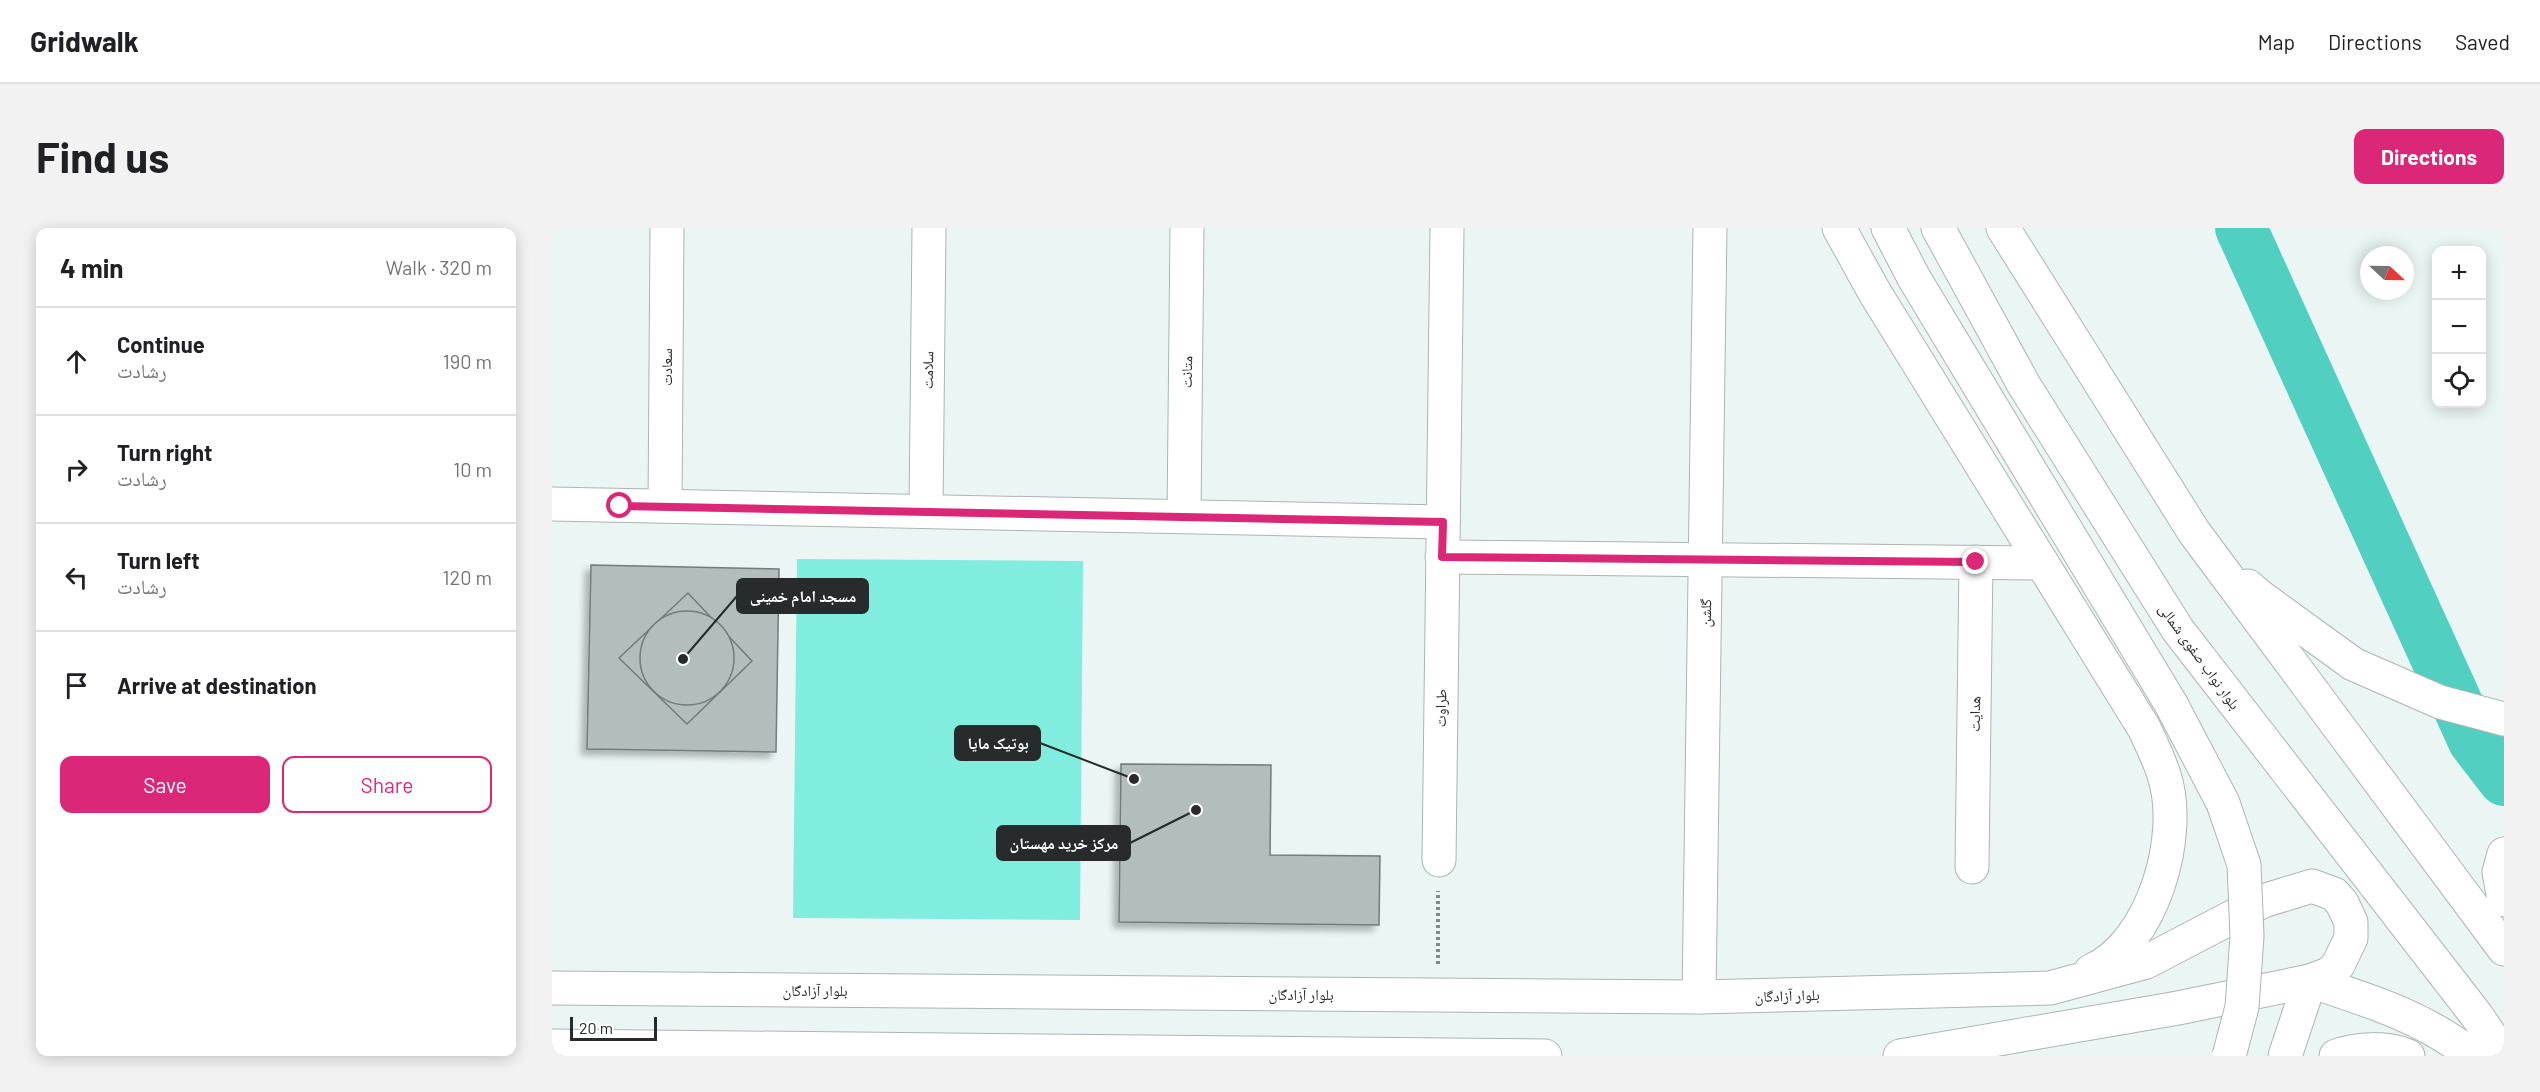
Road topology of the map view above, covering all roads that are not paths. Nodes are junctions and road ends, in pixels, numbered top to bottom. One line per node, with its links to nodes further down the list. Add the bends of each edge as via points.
1 (667, 228): 11 (main road, سعادت)
2 (929, 228): 12 (main road, سلامت)
3 (1187, 228): 13 (main road, متانت)
4 (1446, 228): 14 (main road)
5 (1710, 228): 17 (main road, گلشن)
6 (1839, 228): 19 (main road)
7 (1888, 228): 34 (main road, bridge, via 1914,278 2171,704 2223,803 2244,865 2247,936 2242,1008)
8 (1938, 228): 39 (main road, بلوار نواب صفوی شمالی, via 2024,385 2178,630)
9 (2003, 228): 15 (main road)
10 (552, 504): 11 (main road)
11 (665, 506): 12 (main road)
12 (926, 512): 13 (main road)
13 (1184, 516): 14 (main road)
14 (1443, 522): 16 (main road, طراوت)
15 (2193, 532): 20 (main road, via 2258,595 2353,664 2440,702); 23 (main road)
16 (1442, 557): 17 (main road); 21 (main road, طراوت)
17 (1706, 560): 18 (main road); 27 (main road, گلشن)
18 (1976, 562): 19 (main road); 22 (main road, هدایت)
19 (2042, 563): 26 (main road, via 2144,728 2165,776 2170,821 2165,866 2149,909 2124,946 2096,969)
20 (2504, 719)
21 (1438, 860)
22 (1972, 867)
23 (2504, 949)
24 (2310, 981): 26 (main road, via 2329,975 2351,938 2351,922 2342,903 2334,894 2312,886 2263,901 2146,962); 33 (main road); 35 (main road); 38 (main road, via 2423,1022)
25 (552, 988): 27 (main road, بلوار آزادگان)
26 (2050, 988): 27 (main road, بلوار آزادگان)
27 (1700, 997)
28 (552, 1046): 29 (main road)
29 (913, 1052): 30 (main road)
30 (1200, 1054): 31 (main road)
31 (1435, 1055): 32 (main road)
32 (1545, 1056)
33 (1900, 1056)
34 (2229, 1056)
35 (2285, 1056)
36 (2336, 1056): 37 (main road, via 2351,1050)
37 (2408, 1056)
38 (2472, 1056)
39 (2504, 1056)

